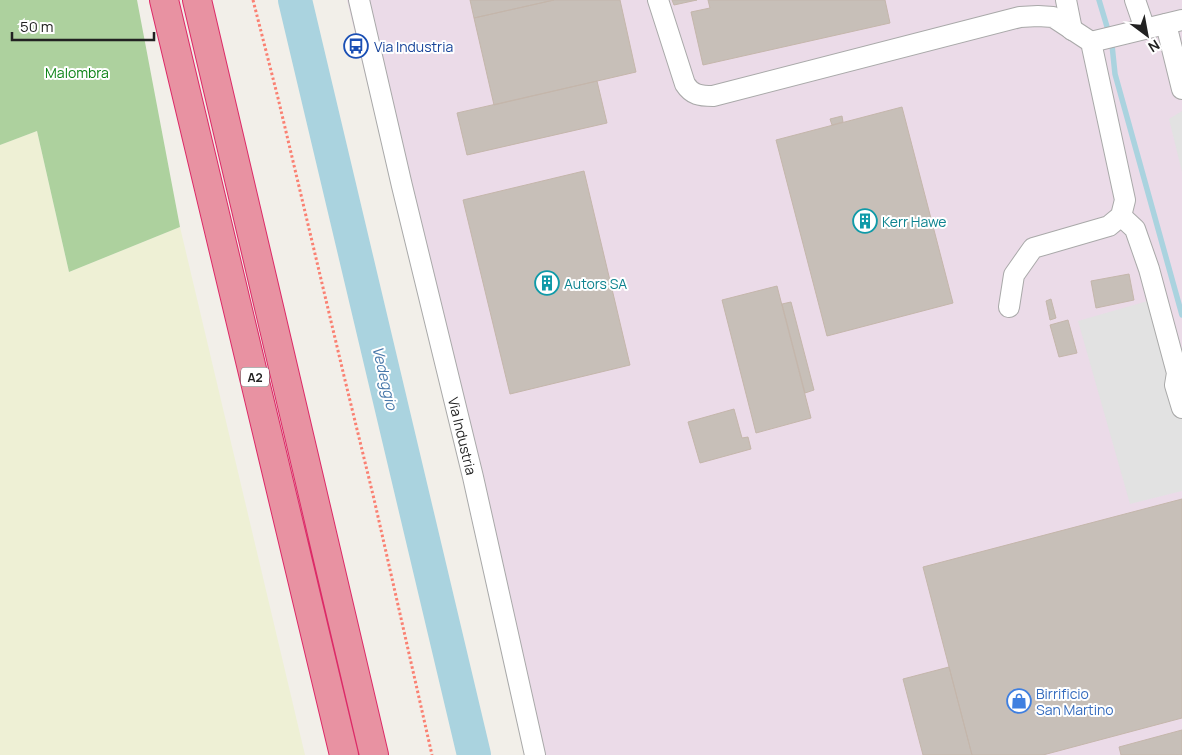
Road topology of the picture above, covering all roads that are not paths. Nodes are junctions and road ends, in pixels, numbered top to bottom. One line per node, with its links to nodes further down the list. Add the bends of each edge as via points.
1 (164, 0): 15 (highway, A2)
2 (197, 0): 16 (highway, A2)
3 (360, 0): 17 (street, Via Industria)
4 (658, 0): 9 (street, via 685,84 694,95 703,96 1020,17 1053,17)
5 (1066, 0): 9 (street)
6 (1136, 0): 8 (street)
7 (1174, 22): 8 (street); 11 (street)
8 (1145, 29): 10 (street)
9 (1072, 30): 10 (street)
10 (1091, 42): 12 (street, via 1125,200)
11 (1182, 89)
12 (1121, 216): 13 (street, via 1109,226 1033,248 1014,275); 14 (street, via 1135,229 1149,269 1177,373 1176,385)
13 (1009, 307)
14 (1182, 408)
15 (344, 755)
16 (374, 755)
17 (535, 755)

